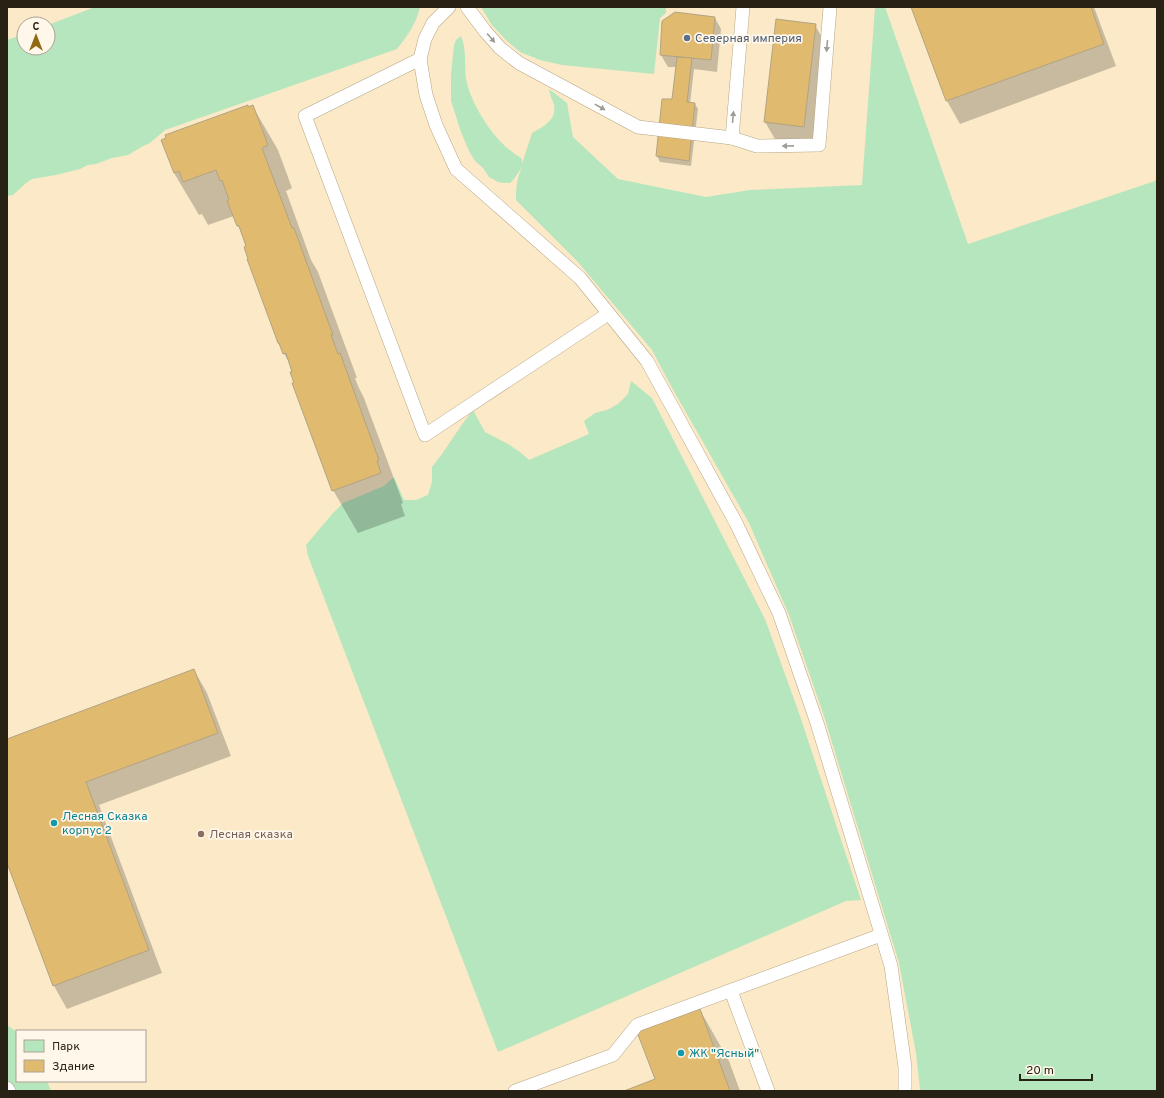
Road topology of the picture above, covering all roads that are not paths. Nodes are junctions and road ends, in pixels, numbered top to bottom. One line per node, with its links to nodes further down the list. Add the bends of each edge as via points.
1 (449, 7): 5 (lane, via 433,23 425,39)
2 (467, 7): 6 (lane, one-way to 6, via 500,48 519,63 638,127)
3 (743, 7): 6 (lane, one-way to 3)
4 (830, 7): 6 (lane, one-way to 6, via 818,145 757,146)
5 (420, 59): 7 (lane, via 426,95 436,125 456,169 580,278); 7 (lane, via 305,116 425,435)
6 (732, 138)
7 (608, 314): 8 (lane, via 647,361 736,523 779,614 817,723)
8 (881, 935): 9 (lane); 14 (lane, via 891,966 905,1067)
9 (731, 990): 12 (lane, via 636,1025 613,1055); 13 (lane)
10 (7, 1088): 11 (lane)
11 (9, 1091)
12 (515, 1091)
13 (768, 1091)
14 (905, 1091)

